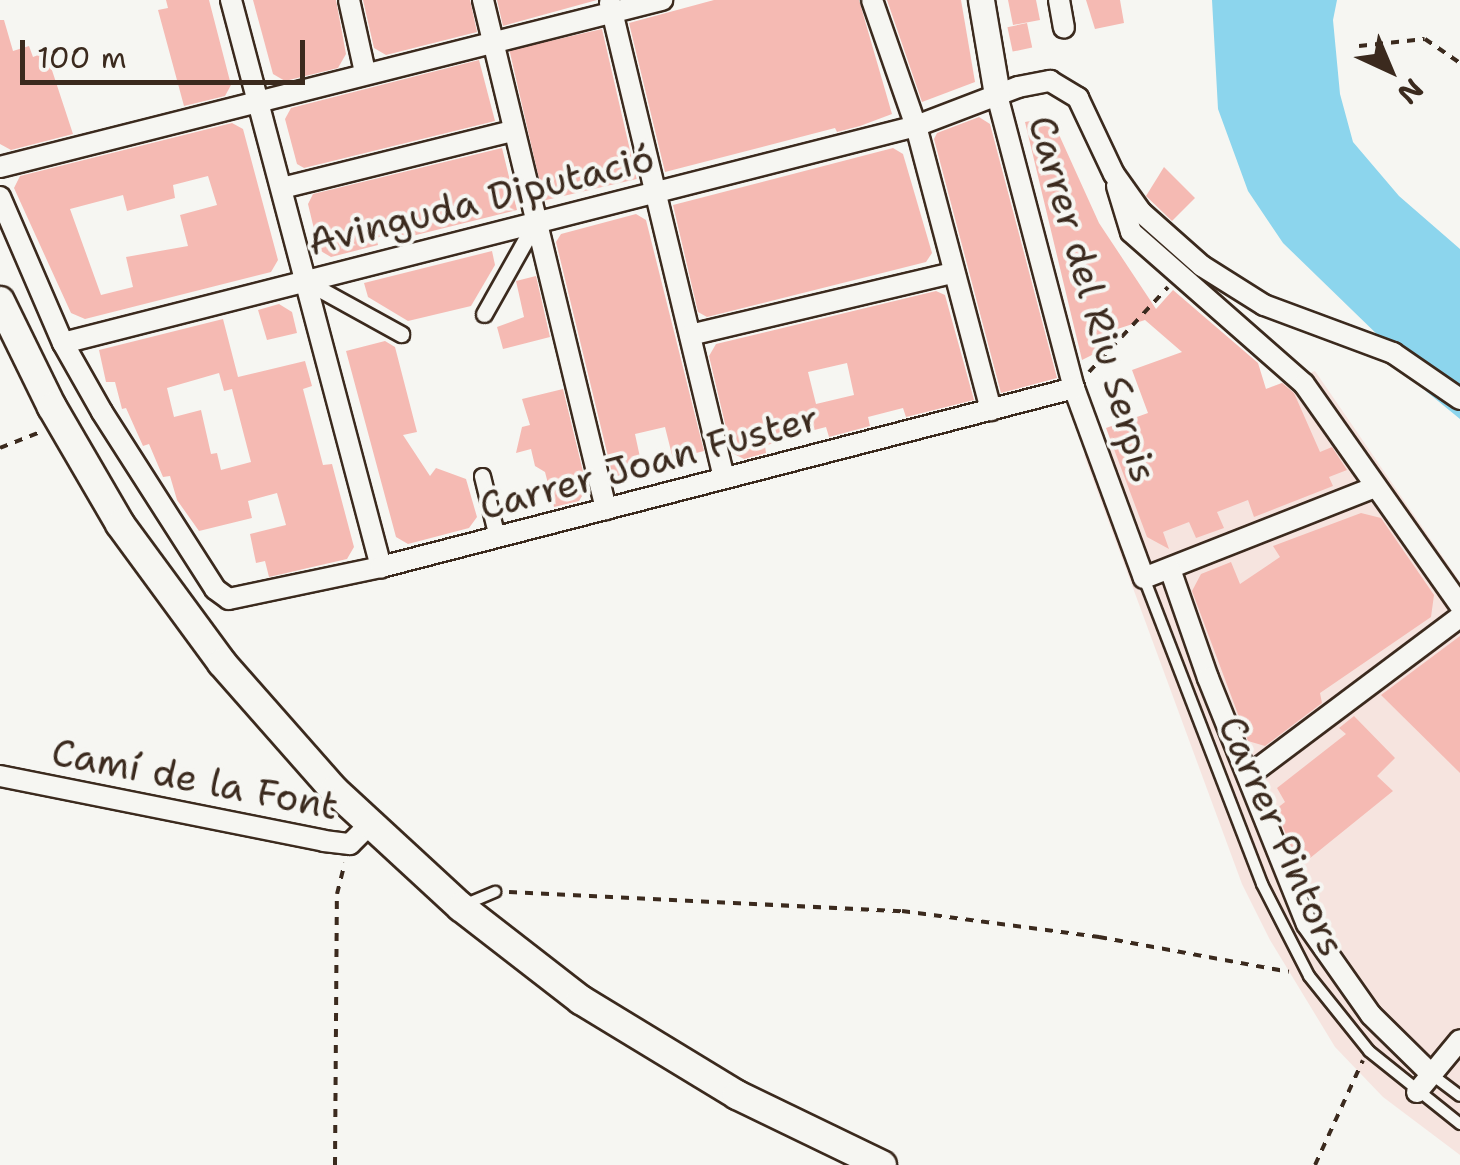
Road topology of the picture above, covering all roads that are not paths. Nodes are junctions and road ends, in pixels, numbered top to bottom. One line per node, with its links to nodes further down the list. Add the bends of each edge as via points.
1 (231, 0): 13 (street)
2 (349, 0): 11 (street)
3 (483, 0): 10 (street)
4 (662, 0): 8 (street)
5 (872, 0): 14 (street)
6 (980, 0): 12 (street)
7 (1059, 0): 9 (street)
8 (610, 7): 10 (street); 19 (street)
9 (1064, 28)
10 (491, 44): 11 (street); 15 (street)
11 (365, 72): 13 (street)
12 (997, 95): 14 (street, Avinguda Diputació); 17 (street, Avinguda Diputació, via 1043,80 1067,87 1086,108); 29 (street, Carrer del Riu Serpis)
13 (258, 101): 16 (street); 18 (street)
14 (916, 126): 19 (street, Avinguda Diputació); 22 (street)
15 (512, 132): 18 (street); 21 (street)
16 (0, 167)
17 (1114, 174): 30 (street, via 1153,224 1226,284 1283,313 1394,353); 34 (street, via 1127,226 1304,384)
18 (282, 188): 23 (street)
19 (654, 193): 21 (street, Avinguda Diputació); 27 (street)
20 (0, 197): 28 (street)
21 (535, 223): 23 (street, Avinguda Diputació); 25 (street); 35 (street)
22 (952, 273): 27 (street); 31 (street)
23 (304, 281): 26 (street); 28 (street, Avinguda Diputació); 37 (street)
24 (0, 301): 44 (main road, via 120,524)
25 (484, 314)
26 (401, 334)
27 (690, 335): 33 (street)
28 (64, 343): 37 (street, Carrer Joan Fuster, via 133,465 215,589 240,600)
29 (1074, 388): 31 (street, Carrer Joan Fuster); 39 (street, Carrer del Riu Serpis)
30 (1460, 400)
31 (990, 410): 33 (street, Carrer Joan Fuster)
32 (482, 476): 36 (street)
33 (724, 477): 35 (street, Carrer Joan Fuster)
34 (1375, 487): 38 (street); 40 (street)
35 (606, 508): 36 (street, Carrer Joan Fuster)
36 (497, 537): 37 (street, Carrer Joan Fuster)
37 (382, 567)
38 (1170, 570): 39 (street); 43 (street)
39 (1144, 578): 49 (lane, Carrer Pintors, via 1262,884 1309,976 1368,1051)
40 (1460, 606)
41 (1460, 617): 43 (street)
42 (0, 776): 44 (street, Camí de la Font, via 180,816)
43 (1248, 776): 48 (street, via 1291,890 1326,954 1371,1016)
44 (360, 834): 46 (main road)
45 (495, 892): 46 (lane)
46 (461, 907): 52 (main road, via 658,1050)
47 (1460, 1040): 48 (street)
48 (1431, 1074): 49 (street); 50 (lane)
49 (1417, 1092): 51 (lane, Carrer Pintors)
50 (1460, 1096)
51 (1460, 1124)
52 (882, 1165)

